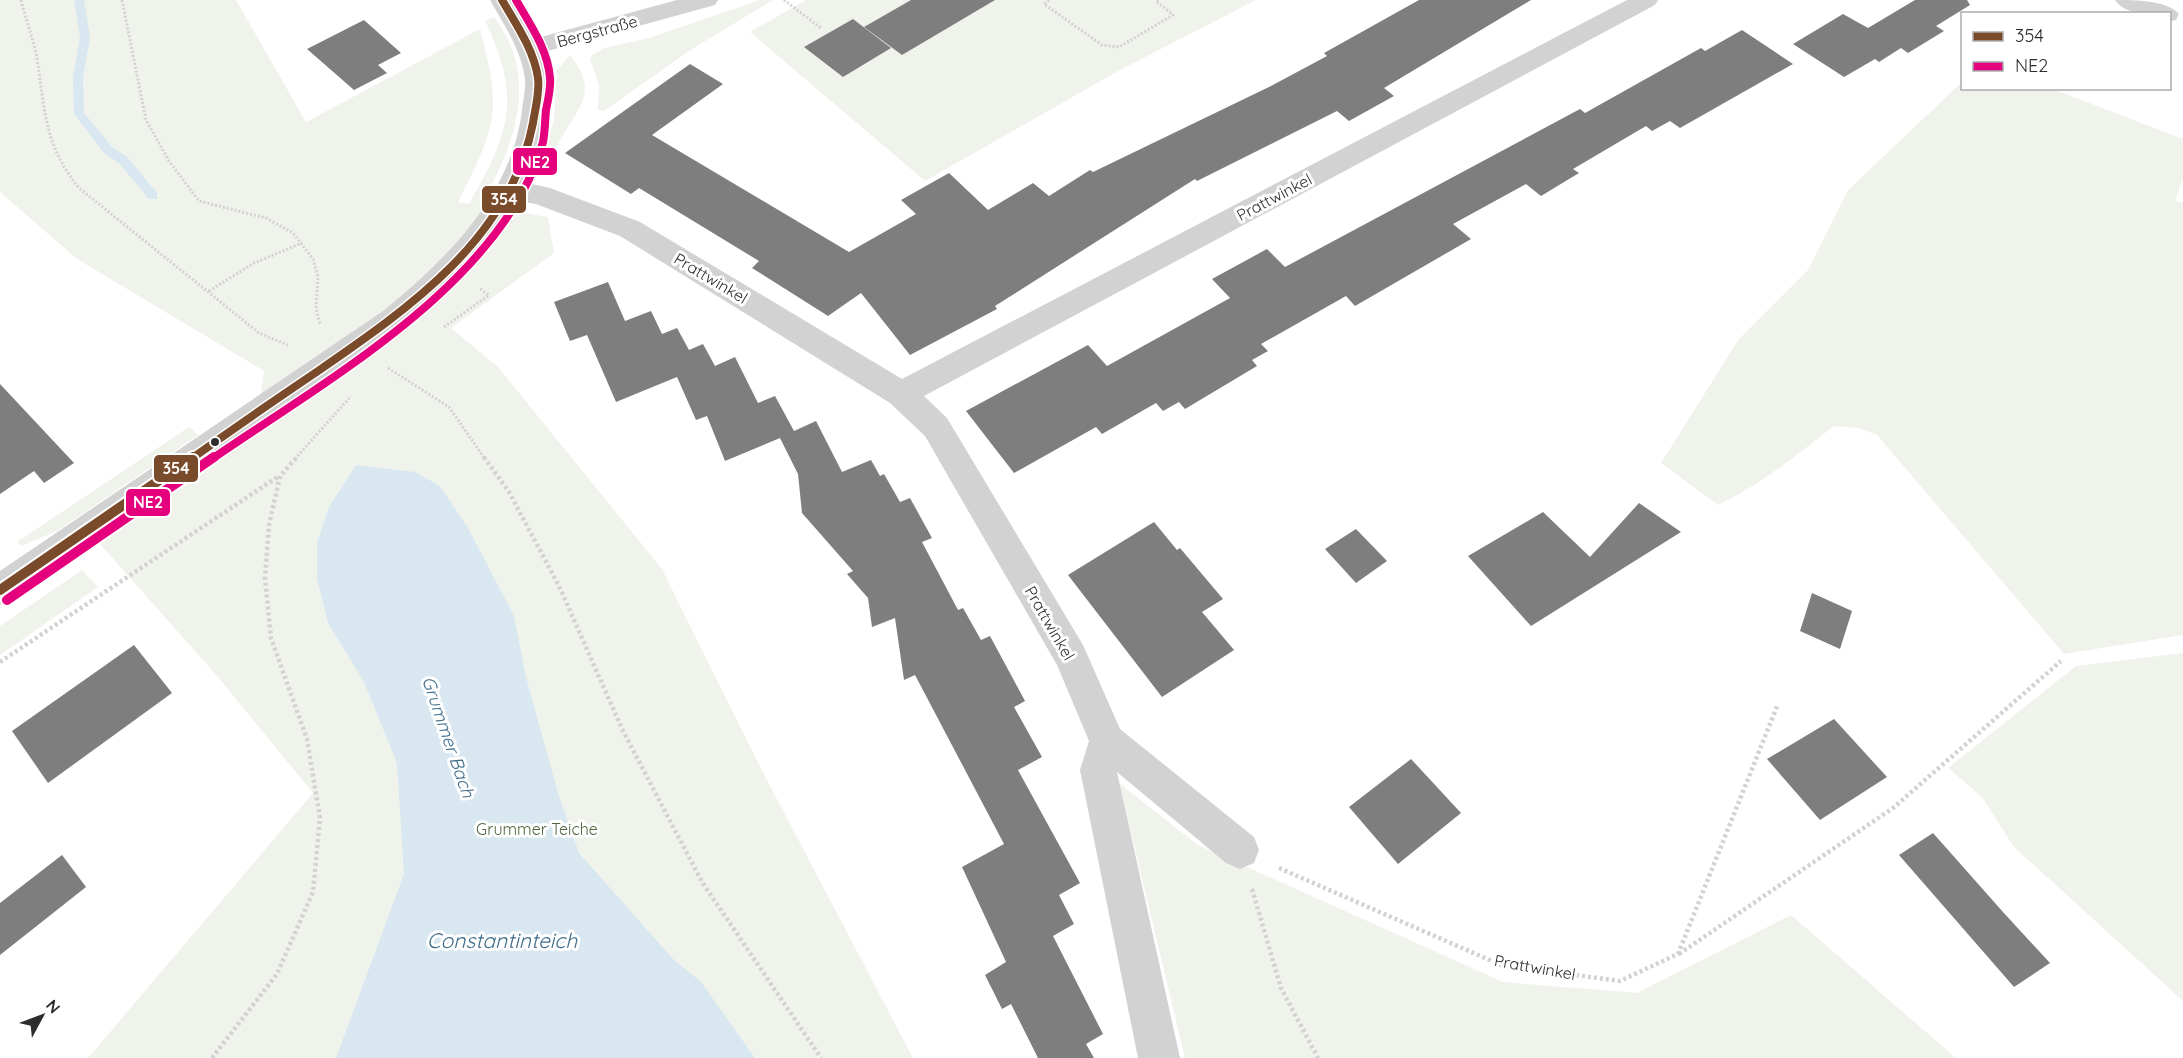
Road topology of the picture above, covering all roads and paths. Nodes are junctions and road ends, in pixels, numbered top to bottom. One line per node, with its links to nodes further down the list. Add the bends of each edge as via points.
1 (21, 0): 15 (path, via 33,37 47,133 62,170 79,188)
2 (122, 0): 14 (path, via 146,120 199,201 266,218 293,233)
3 (502, 0): 12 (street)
4 (706, 0): 12 (street, Bergstraße)
5 (784, 0): 11 (path)
6 (1049, 0): 7 (path, via 1044,3 1102,45 1119,47 1173,15)
7 (1158, 0)
8 (1646, 0): 20 (street, Prattwinkel)
9 (2127, 0): 10 (street)
10 (2162, 12)
11 (821, 28)
12 (530, 48): 13 (street, via 537,80 532,137)
13 (510, 190): 20 (street, Prattwinkel, via 540,195 630,229); 22 (street, via 483,231 425,293 393,319)
14 (302, 243): 15 (path, via 270,253); 16 (path, via 313,259 318,277 316,309)
15 (209, 291): 17 (path, via 260,333)
16 (322, 332)
17 (297, 349)
18 (388, 368): 30 (path, via 449,407 509,492 559,586 623,731 702,882)
19 (354, 392): 21 (path)
20 (901, 394): 26 (street, Prattwinkel, via 936,427 1071,656)
21 (280, 476): 23 (path); 29 (path, via 268,525 265,578 271,638 308,739 320,818 313,892 277,974)
22 (0, 590)
23 (0, 662)
24 (2061, 662): 28 (path, Prattwinkel, via 1893,807)
25 (1778, 704): 28 (path)
26 (1107, 741): 27 (street, Prattwinkel); 31 (street, via 1098,770)
27 (1240, 850): 28 (path, Prattwinkel, via 1501,965 1620,981); 32 (path, via 1281,988)
28 (1678, 954)
29 (213, 1058)
30 (821, 1058)
31 (1159, 1058)
32 (1318, 1058)

